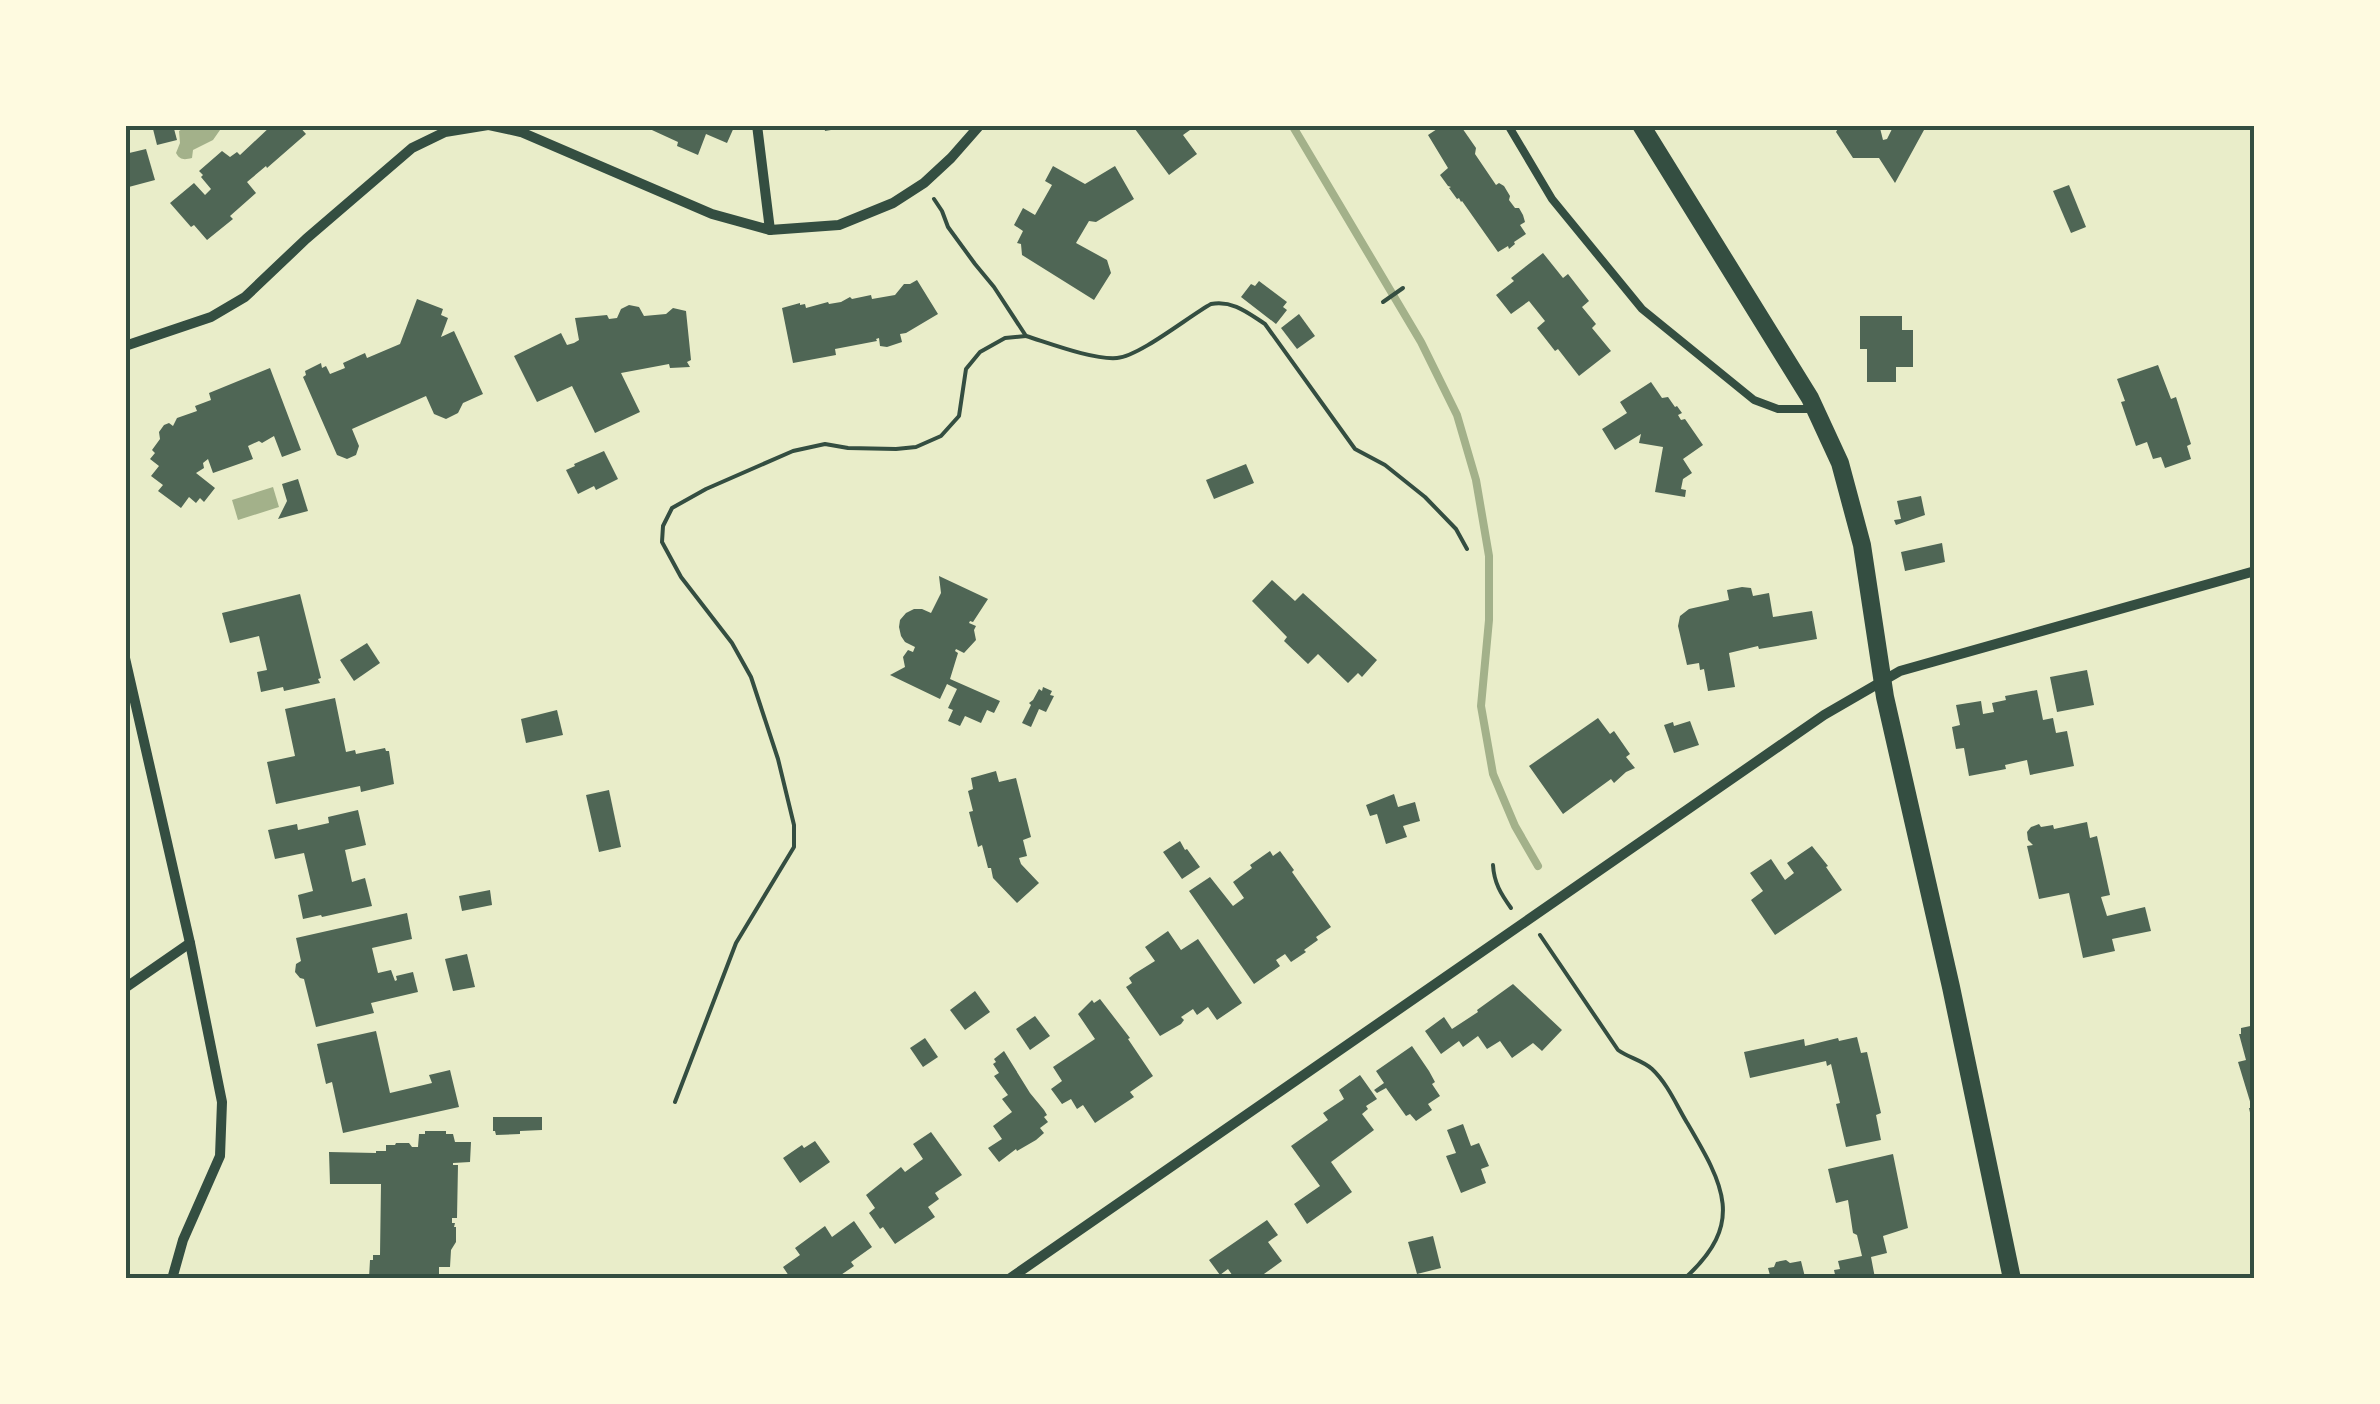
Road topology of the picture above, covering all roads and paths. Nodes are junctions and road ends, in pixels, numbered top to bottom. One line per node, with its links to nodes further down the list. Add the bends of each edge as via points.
1 (489, 125): 7 (street, via 521,132 712,214); 11 (street, via 445,132 412,148 245,297)
2 (757, 125): 7 (street)
3 (980, 125): 6 (street)
4 (1508, 125): 12 (lane, via 1552,199 1642,309 1754,400 1778,409)
5 (1640, 125): 12 (street)
6 (924, 184): 7 (street, via 840,225); 10 (path)
7 (770, 230)
8 (1403, 288): 9 (path)
9 (1383, 302)
10 (1026, 336): 13 (path, via 1117,358 1212,304 1236,306 1265,324 1355,449 1425,497); 22 (path, via 980,352 966,369 959,416 940,436 896,450 825,444 794,451 672,508 662,526 662,542 681,577 752,677 795,837 736,943)
11 (125, 346)
12 (1815, 408): 16 (street, via 1840,464 1862,545)
13 (1467, 548)
14 (2255, 571): 16 (street)
15 (125, 658): 20 (street)
16 (1882, 680): 24 (street); 26 (street)
17 (1493, 865): 18 (path)
18 (1511, 908)
19 (1540, 935): 25 (path, via 1618,1050 1661,1080 1708,1160 1724,1216 1704,1261)
20 (190, 943): 21 (street); 23 (street, via 222,1102 220,1156)
21 (125, 988)
22 (675, 1102)
23 (172, 1279)
24 (1008, 1279)
25 (1684, 1279)
26 (2012, 1279)

